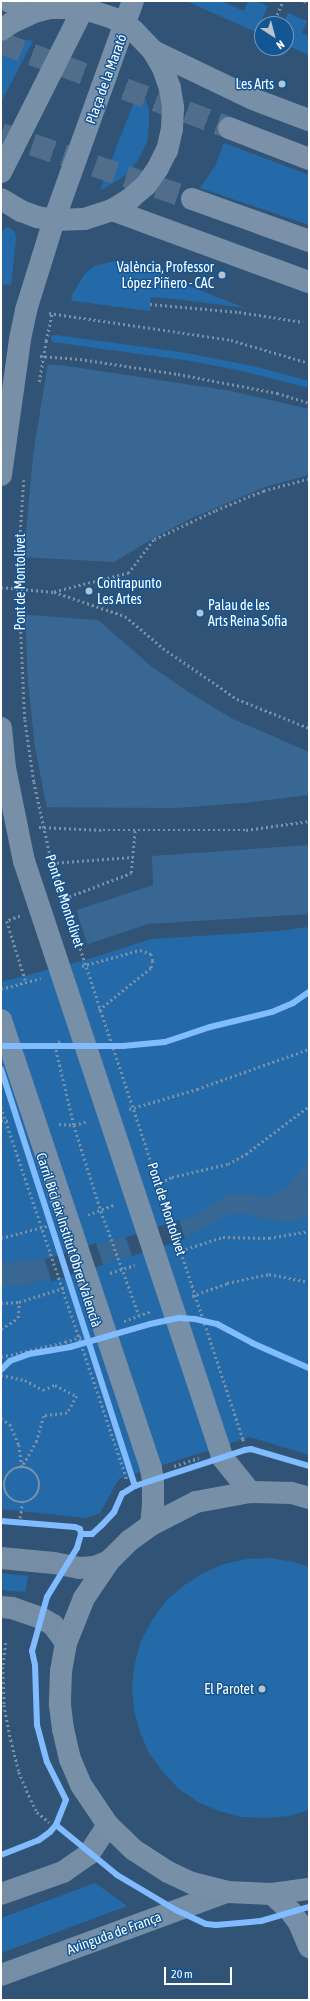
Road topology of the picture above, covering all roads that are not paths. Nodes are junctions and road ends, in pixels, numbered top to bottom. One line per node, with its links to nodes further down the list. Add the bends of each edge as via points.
1 (8, 1): 4 (main road)
2 (133, 1): 5 (main road)
3 (85, 4): 4 (main road); 5 (main road); 11 (main road)
4 (34, 12): 6 (main road)
5 (126, 25): 7 (main road, Plaça de la Marató); 15 (main road, Plaça de la Marató)
6 (1, 30)
7 (153, 50): 8 (main road, via 253,99); 14 (main road, Plaça de la Marató, via 170,88 173,108 167,150 146,185)
8 (309, 120)
9 (229, 128): 10 (highway)
10 (309, 159)
11 (1, 172)
12 (1, 198): 15 (main road, Plaça de la Marató, via 21,211)
13 (192, 199): 16 (highway)
14 (112, 210): 15 (main road, Plaça de la Marató, via 84,219); 17 (main road)
15 (54, 220): 18 (main road, bridge, via 26,310 26,347)
16 (309, 241)
17 (309, 282)
18 (1, 475)
19 (1, 728): 21 (main road, Pont de Montolivet, bridge, via 5,768 24,861 220,1452)
20 (1, 1020): 23 (main road, bridge, via 152,1476)
21 (250, 1492): 22 (main road, via 291,1493); 23 (main road, via 196,1502)
22 (309, 1498)
23 (151, 1525): 25 (main road, via 129,1541)
24 (1, 1558): 25 (main road, via 79,1568 95,1567)
25 (109, 1561): 27 (main road, via 84,1598)
26 (1, 1607): 27 (main road, via 41,1618 53,1625)
27 (66, 1643): 28 (main road, via 61,1671 60,1705 63,1729 70,1759 81,1785)
28 (108, 1825): 30 (main road, via 134,1850 168,1872 192,1883); 31 (main road, via 89,1854 63,1872)
29 (309, 1889): 32 (main road)
30 (227, 1892): 32 (main road); 34 (main road, Avinguda de França)
31 (1, 1894)
32 (272, 1894): 33 (main road, via 299,1923)
33 (309, 1947)
34 (1, 1975)

